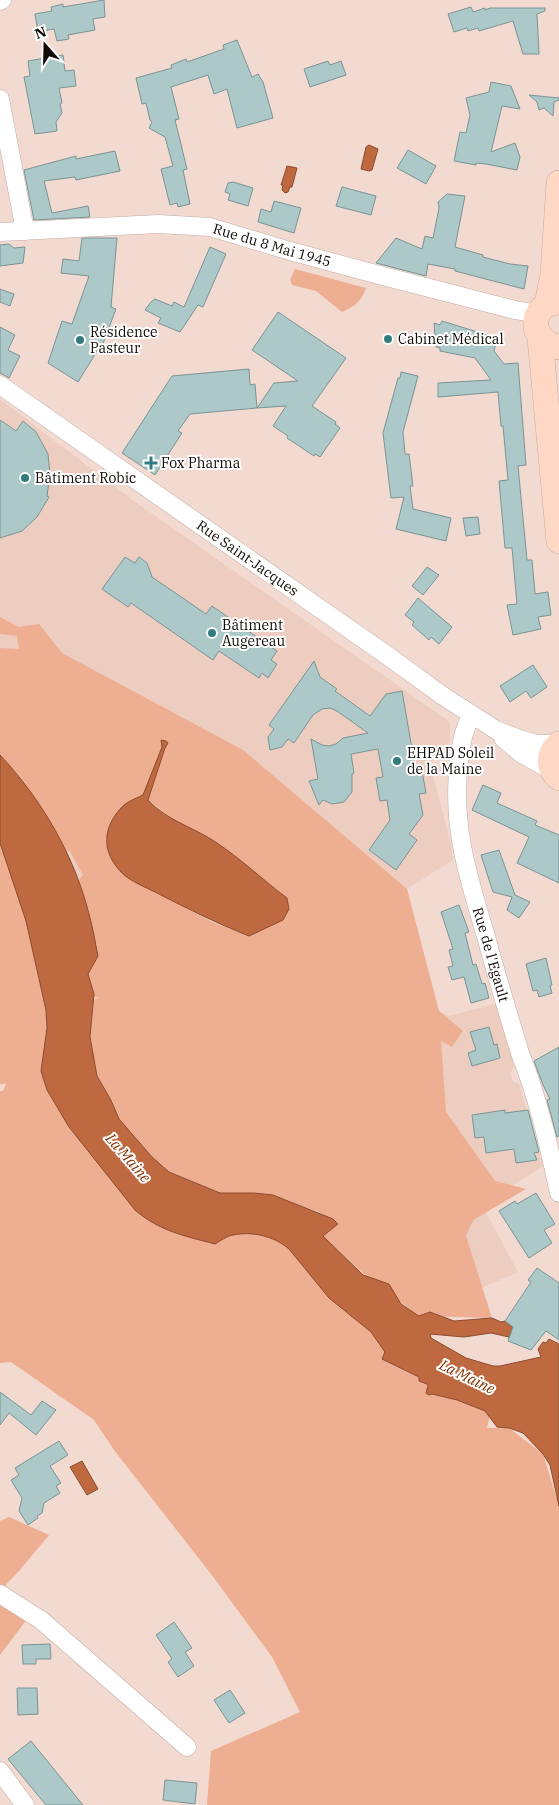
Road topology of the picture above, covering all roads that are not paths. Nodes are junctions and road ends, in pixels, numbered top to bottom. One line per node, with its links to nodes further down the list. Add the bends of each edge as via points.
1 (0, 99): 3 (street)
2 (559, 183): 5 (main road)
3 (24, 231): 4 (street, Rue du 8 Mai 1945); 5 (street, Rue du 8 Mai 1945, via 158,224 210,227 515,310)
4 (0, 232)
5 (551, 297): 6 (main road, via 535,326)
6 (550, 343): 9 (main road)
7 (559, 355): 9 (main road)
8 (0, 385): 11 (street, Rue Saint-Jacques)
9 (546, 387): 10 (main road)
10 (559, 541)
11 (472, 715): 12 (street, Rue Saint-Jacques); 15 (street, Rue de l'Egault, via 465,727 457,776 458,824 469,880 530,1077)
12 (496, 730): 13 (street, Rue Saint-Jacques, via 536,744); 14 (street, Rue Saint-Jacques, via 511,746)
13 (559, 744): 14 (main road, via 550,759)
14 (556, 775)
15 (559, 1193)
16 (0, 1594): 17 (street, via 41,1620)
17 (187, 1747)
18 (0, 1771): 19 (street)
19 (25, 1805)

